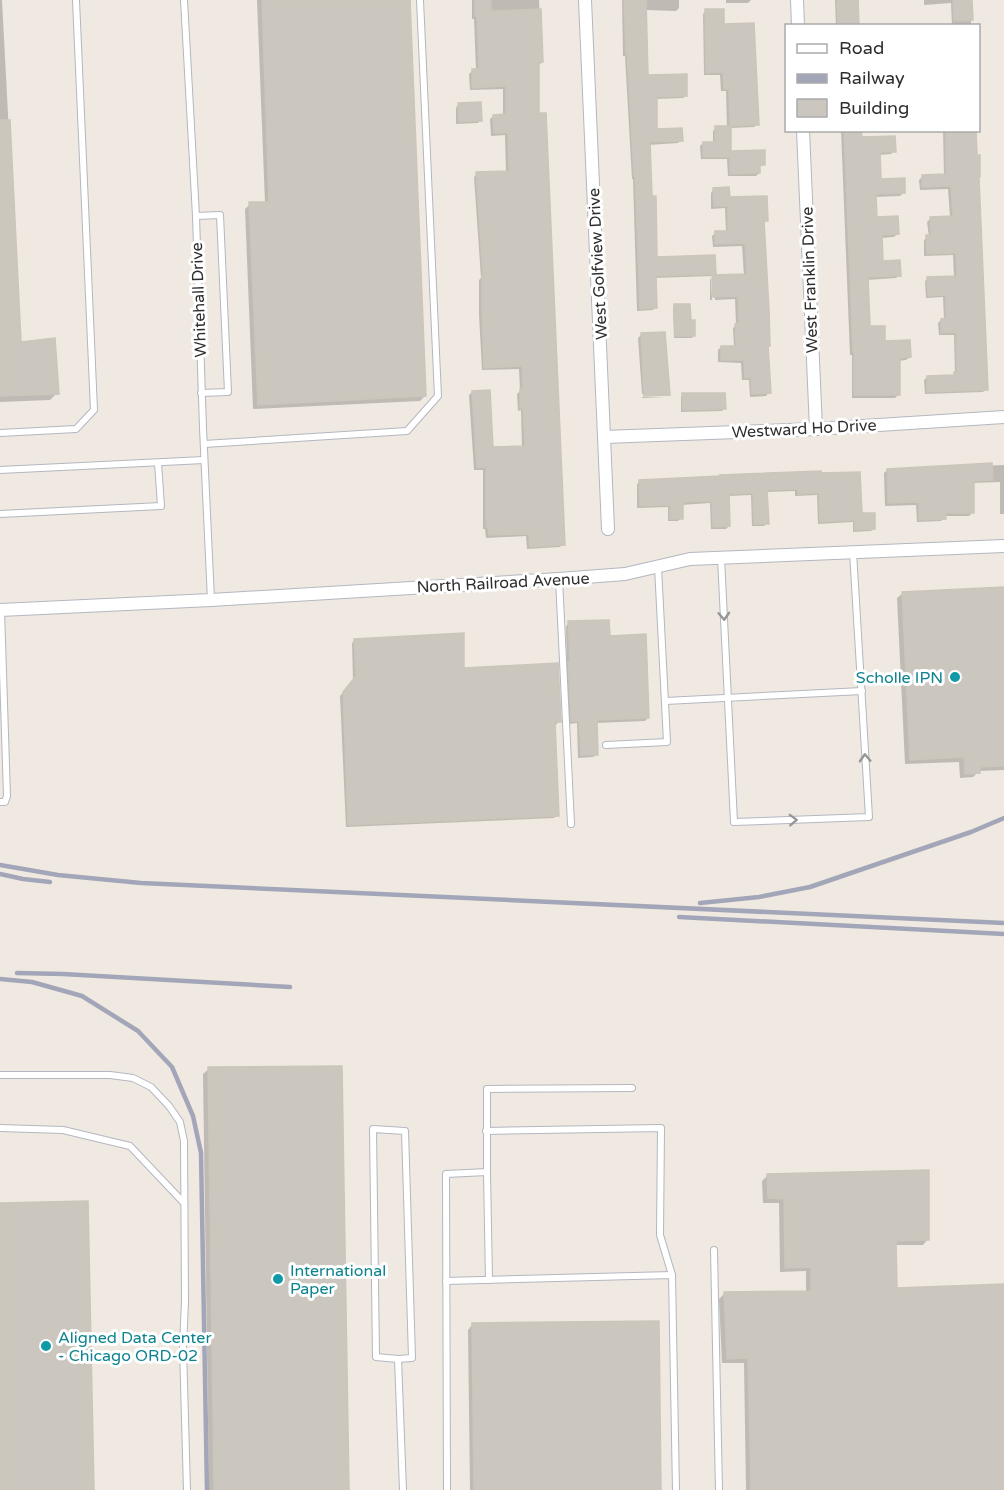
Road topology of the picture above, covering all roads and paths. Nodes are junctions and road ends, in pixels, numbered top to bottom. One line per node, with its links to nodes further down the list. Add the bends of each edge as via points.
1 (76, 0): 12 (lane, via 94,410 76,429)
2 (184, 0): 8 (lane, Whitehall Drive)
3 (420, 0): 14 (lane, via 438,396 407,431)
4 (585, 0): 13 (street, West Golfview Drive)
5 (797, 0): 6 (street)
6 (798, 24)
7 (803, 132): 11 (street, West Franklin Drive)
8 (196, 216): 9 (lane, Whitehall Drive); 9 (lane, via 220,215 228,392)
9 (201, 393): 14 (lane, Whitehall Drive)
10 (1004, 417): 11 (street, Westward Ho Drive)
11 (816, 429): 13 (street, Westward Ho Drive)
12 (0, 433)
13 (604, 437): 19 (street, West Golfview Drive)
14 (204, 444): 15 (lane, Whitehall Drive)
15 (204, 460): 16 (lane); 25 (lane, Whitehall Drive)
16 (158, 463): 17 (lane); 18 (lane, via 161,506)
17 (0, 470)
18 (0, 514)
19 (608, 529)
20 (1004, 546): 21 (street, North Railroad Avenue)
21 (853, 552): 22 (street, North Railroad Avenue); 27 (lane)
22 (721, 558): 23 (street, North Railroad Avenue, via 690,559); 28 (lane, one-way to 28)
23 (657, 567): 24 (street, North Railroad Avenue, via 625,574); 29 (lane)
24 (559, 579): 25 (street, North Railroad Avenue); 32 (lane)
25 (211, 600): 26 (street, North Railroad Avenue)
26 (1, 610): 31 (lane, via 7,796 5,802)
27 (862, 691): 28 (lane); 28 (lane, one-way to 27, via 734,822 869,817)
28 (728, 697): 29 (lane)
29 (665, 701): 30 (lane, via 667,742)
30 (606, 745)
31 (0, 802)
32 (571, 824)
33 (0, 1075): 38 (lane, via 110,1075 133,1078 151,1087 180,1122 184,1141)
34 (632, 1088): 36 (lane, via 487,1089)
35 (0, 1128): 38 (lane, via 63,1130 130,1146)
36 (486, 1131): 37 (lane); 40 (lane, via 660,1128 660,1235)
37 (487, 1172): 41 (lane); 42 (lane, via 446,1174)
38 (184, 1204): 44 (lane)
39 (714, 1250): 48 (lane)
40 (672, 1275): 41 (lane); 47 (lane)
41 (489, 1280): 42 (lane)
42 (446, 1281): 46 (lane)
43 (398, 1359): 43 (lane, via 376,1357 374,1129 405,1131 412,1358); 45 (lane)
44 (188, 1490)
45 (403, 1490)
46 (447, 1490)
47 (676, 1490)
48 (719, 1490)

